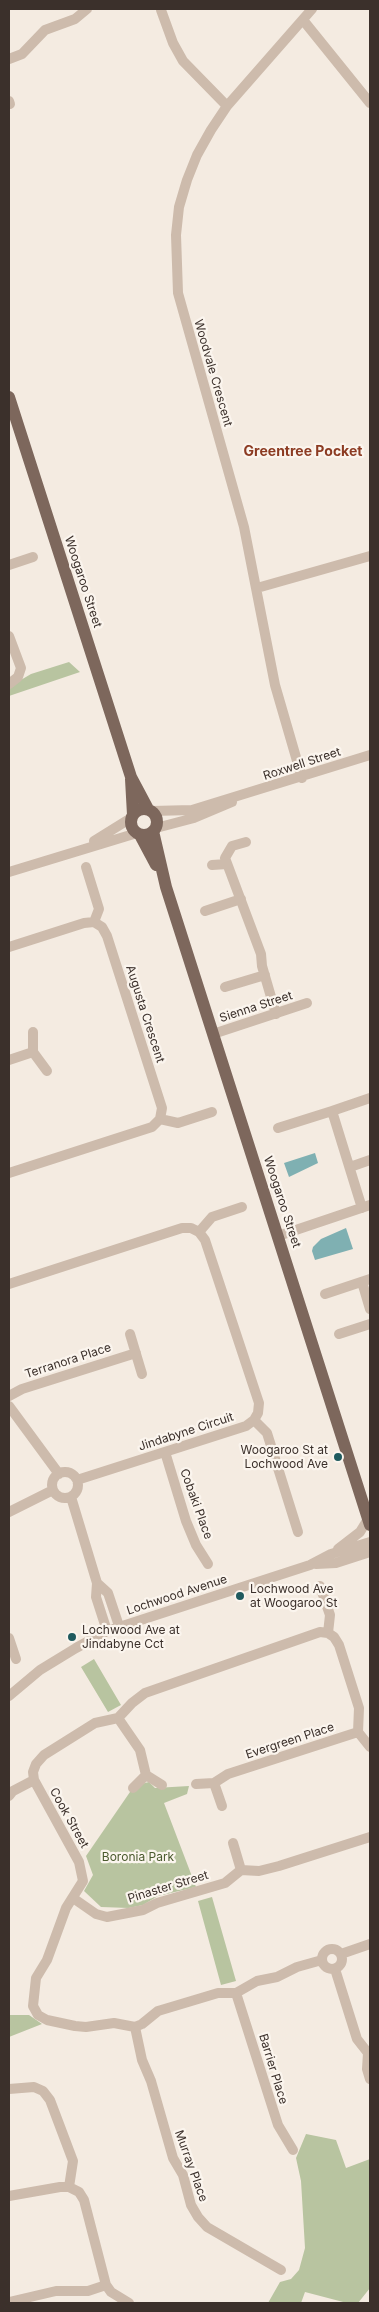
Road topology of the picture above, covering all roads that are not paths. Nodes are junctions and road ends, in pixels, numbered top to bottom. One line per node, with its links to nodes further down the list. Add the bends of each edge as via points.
1 (87, 9): 5 (street, via 75,19 45,30 22,54)
2 (312, 9): 4 (street, Woodvale Crescent)
3 (161, 10): 7 (street, via 183,60)
4 (303, 20): 6 (street); 7 (street, Woodvale Crescent)
5 (9, 59)
6 (370, 103)
7 (227, 106): 12 (street, Woodvale Crescent, via 197,155 187,180 176,236 176,266 184,317 244,527)
8 (9, 397): 16 (main road, Woogaroo Street)
9 (370, 556): 12 (street)
10 (33, 557): 11 (street)
11 (9, 565)
12 (257, 588): 17 (street, Woodvale Crescent, via 275,685)
13 (9, 636): 14 (street, via 21,668 18,677)
14 (9, 684)
15 (370, 755): 17 (street, Roxwell Street)
16 (131, 777): 19 (main road, Woogaroo Street); 20 (main road, Woogaroo Street)
17 (302, 778): 18 (street, Roxwell Street)
18 (241, 797): 19 (street, Roxwell Street, via 179,812); 21 (street, Roxwell Street, via 194,818)
19 (150, 810): 20 (main road, via 140,810); 21 (main road, Woogaroo Street, via 157,818)
20 (132, 816): 22 (main road, Woogaroo Street, via 132,826); 24 (street)
21 (155, 829): 22 (main road); 29 (main road, Woogaroo Street)
22 (138, 834): 24 (street); 29 (main road, Woogaroo Street)
23 (246, 842): 25 (street, via 232,846 225,858)
24 (82, 848): 28 (street)
25 (227, 864): 26 (street); 30 (street)
26 (212, 865)
27 (86, 867): 32 (street, via 100,909)
28 (9, 872)
29 (166, 888): 39 (main road, Woogaroo Street)
30 (241, 899): 31 (street); 34 (street, via 261,954)
31 (205, 911)
32 (94, 922): 33 (street); 46 (street, Augusta Crescent, via 107,936 162,1108)
33 (9, 947)
34 (265, 975): 35 (street); 37 (street)
35 (225, 988)
36 (307, 1004): 37 (street, Sienna Street)
37 (276, 1014): 39 (street, Sienna Street)
38 (33, 1032): 40 (street)
39 (213, 1034): 54 (main road, Woogaroo Street)
40 (32, 1052): 41 (street); 42 (street)
41 (9, 1060)
42 (47, 1071)
43 (370, 1098): 44 (street)
44 (332, 1111): 47 (street); 49 (street)
45 (212, 1112): 46 (street, via 178,1123)
46 (160, 1119): 50 (street, via 152,1127)
47 (278, 1128)
48 (370, 1160): 49 (street)
49 (350, 1167): 51 (street)
50 (9, 1173)
51 (366, 1206): 54 (street)
52 (242, 1207): 53 (street, via 212,1217)
53 (199, 1232): 56 (street, via 182,1228); 66 (street, via 259,1403)
54 (278, 1236): 73 (main road, Woogaroo Street)
55 (366, 1281): 57 (street); 58 (street)
56 (9, 1284)
57 (325, 1294)
58 (370, 1310)
59 (370, 1324): 61 (street)
60 (130, 1334): 62 (street)
61 (339, 1334)
62 (136, 1353): 63 (street); 64 (street, Terranora Place)
63 (142, 1374)
64 (9, 1396)
65 (9, 1406): 68 (street)
66 (254, 1420): 67 (street, Jindabyne Circuit, via 246,1426); 74 (street, via 267,1433)
67 (165, 1452): 69 (street, Jindabyne Circuit); 80 (street, Cobaki Place, via 186,1521)
68 (59, 1474): 69 (street, via 69,1473); 70 (street, via 52,1481)
69 (77, 1480): 71 (street, via 77,1490)
70 (52, 1490): 71 (street, via 60,1498); 72 (street)
71 (71, 1497): 82 (street)
72 (9, 1512)
73 (369, 1522): 77 (street)
74 (298, 1532)
75 (370, 1542): 77 (street, Lochwood Avenue)
76 (370, 1552): 78 (street, Lochwood Avenue)
77 (331, 1554): 81 (street, Lochwood Avenue)
78 (358, 1556): 79 (street); 81 (street, Lochwood Avenue, via 336,1563)
79 (370, 1561)
80 (208, 1564)
81 (310, 1565): 84 (street, Lochwood Avenue)
82 (97, 1583): 84 (street, via 108,1593); 85 (street, via 96,1597)
83 (320, 1586): 86 (street, via 330,1615)
84 (119, 1626): 85 (street, Lochwood Avenue)
85 (107, 1631): 89 (street, Lochwood Avenue, via 40,1670)
86 (328, 1633): 90 (street, via 320,1632 145,1693); 91 (street, via 339,1645 359,1708)
87 (9, 1638): 88 (street)
88 (16, 1659)
89 (9, 1696)
90 (118, 1718): 93 (street, via 140,1750); 94 (street, Cook Street, via 94,1723 44,1755 36,1764)
91 (358, 1732): 92 (street); 97 (street, Evergreen Place, via 228,1774)
92 (370, 1746)
93 (146, 1776): 95 (street); 98 (street)
94 (34, 1780): 99 (street); 104 (street, Cook Street, via 79,1862 83,1881)
95 (162, 1784)
96 (196, 1784): 97 (street)
97 (214, 1784): 100 (street)
98 (133, 1788)
99 (9, 1796)
100 (222, 1806)
101 (370, 1837): 103 (street, via 279,1866 259,1871)
102 (233, 1843): 103 (street)
103 (241, 1870): 104 (street, Pinaster Street, via 225,1883 158,1902 143,1910 107,1917 96,1914)
104 (73, 1898): 110 (street, Cook Street, via 36,1978 33,2006 38,2015 47,2020 75,2026 114,2022)
105 (370, 1944): 106 (street)
106 (341, 1954): 107 (street, via 330,1949); 108 (street, via 342,1963)
107 (322, 1960): 108 (street, via 325,1967); 109 (street, via 257,1981)
108 (335, 1970): 111 (street, via 357,2039)
109 (236, 1993): 110 (street, via 218,1993 158,2011); 114 (street, Barrier Place, via 278,2125)
110 (135, 2027): 117 (street, Murray Place, via 173,2158 183,2175 198,2218 207,2227)
111 (369, 2053): 112 (street, via 367,2069)
112 (370, 2079)
113 (9, 2089): 115 (street, via 34,2087 44,2090 73,2161)
114 (293, 2150)
115 (70, 2187): 116 (street); 118 (street, via 84,2200)
116 (9, 2196)
117 (281, 2270)
118 (106, 2285): 119 (street, via 88,2291 56,2291); 120 (street)
119 (9, 2302)
120 (129, 2303)

